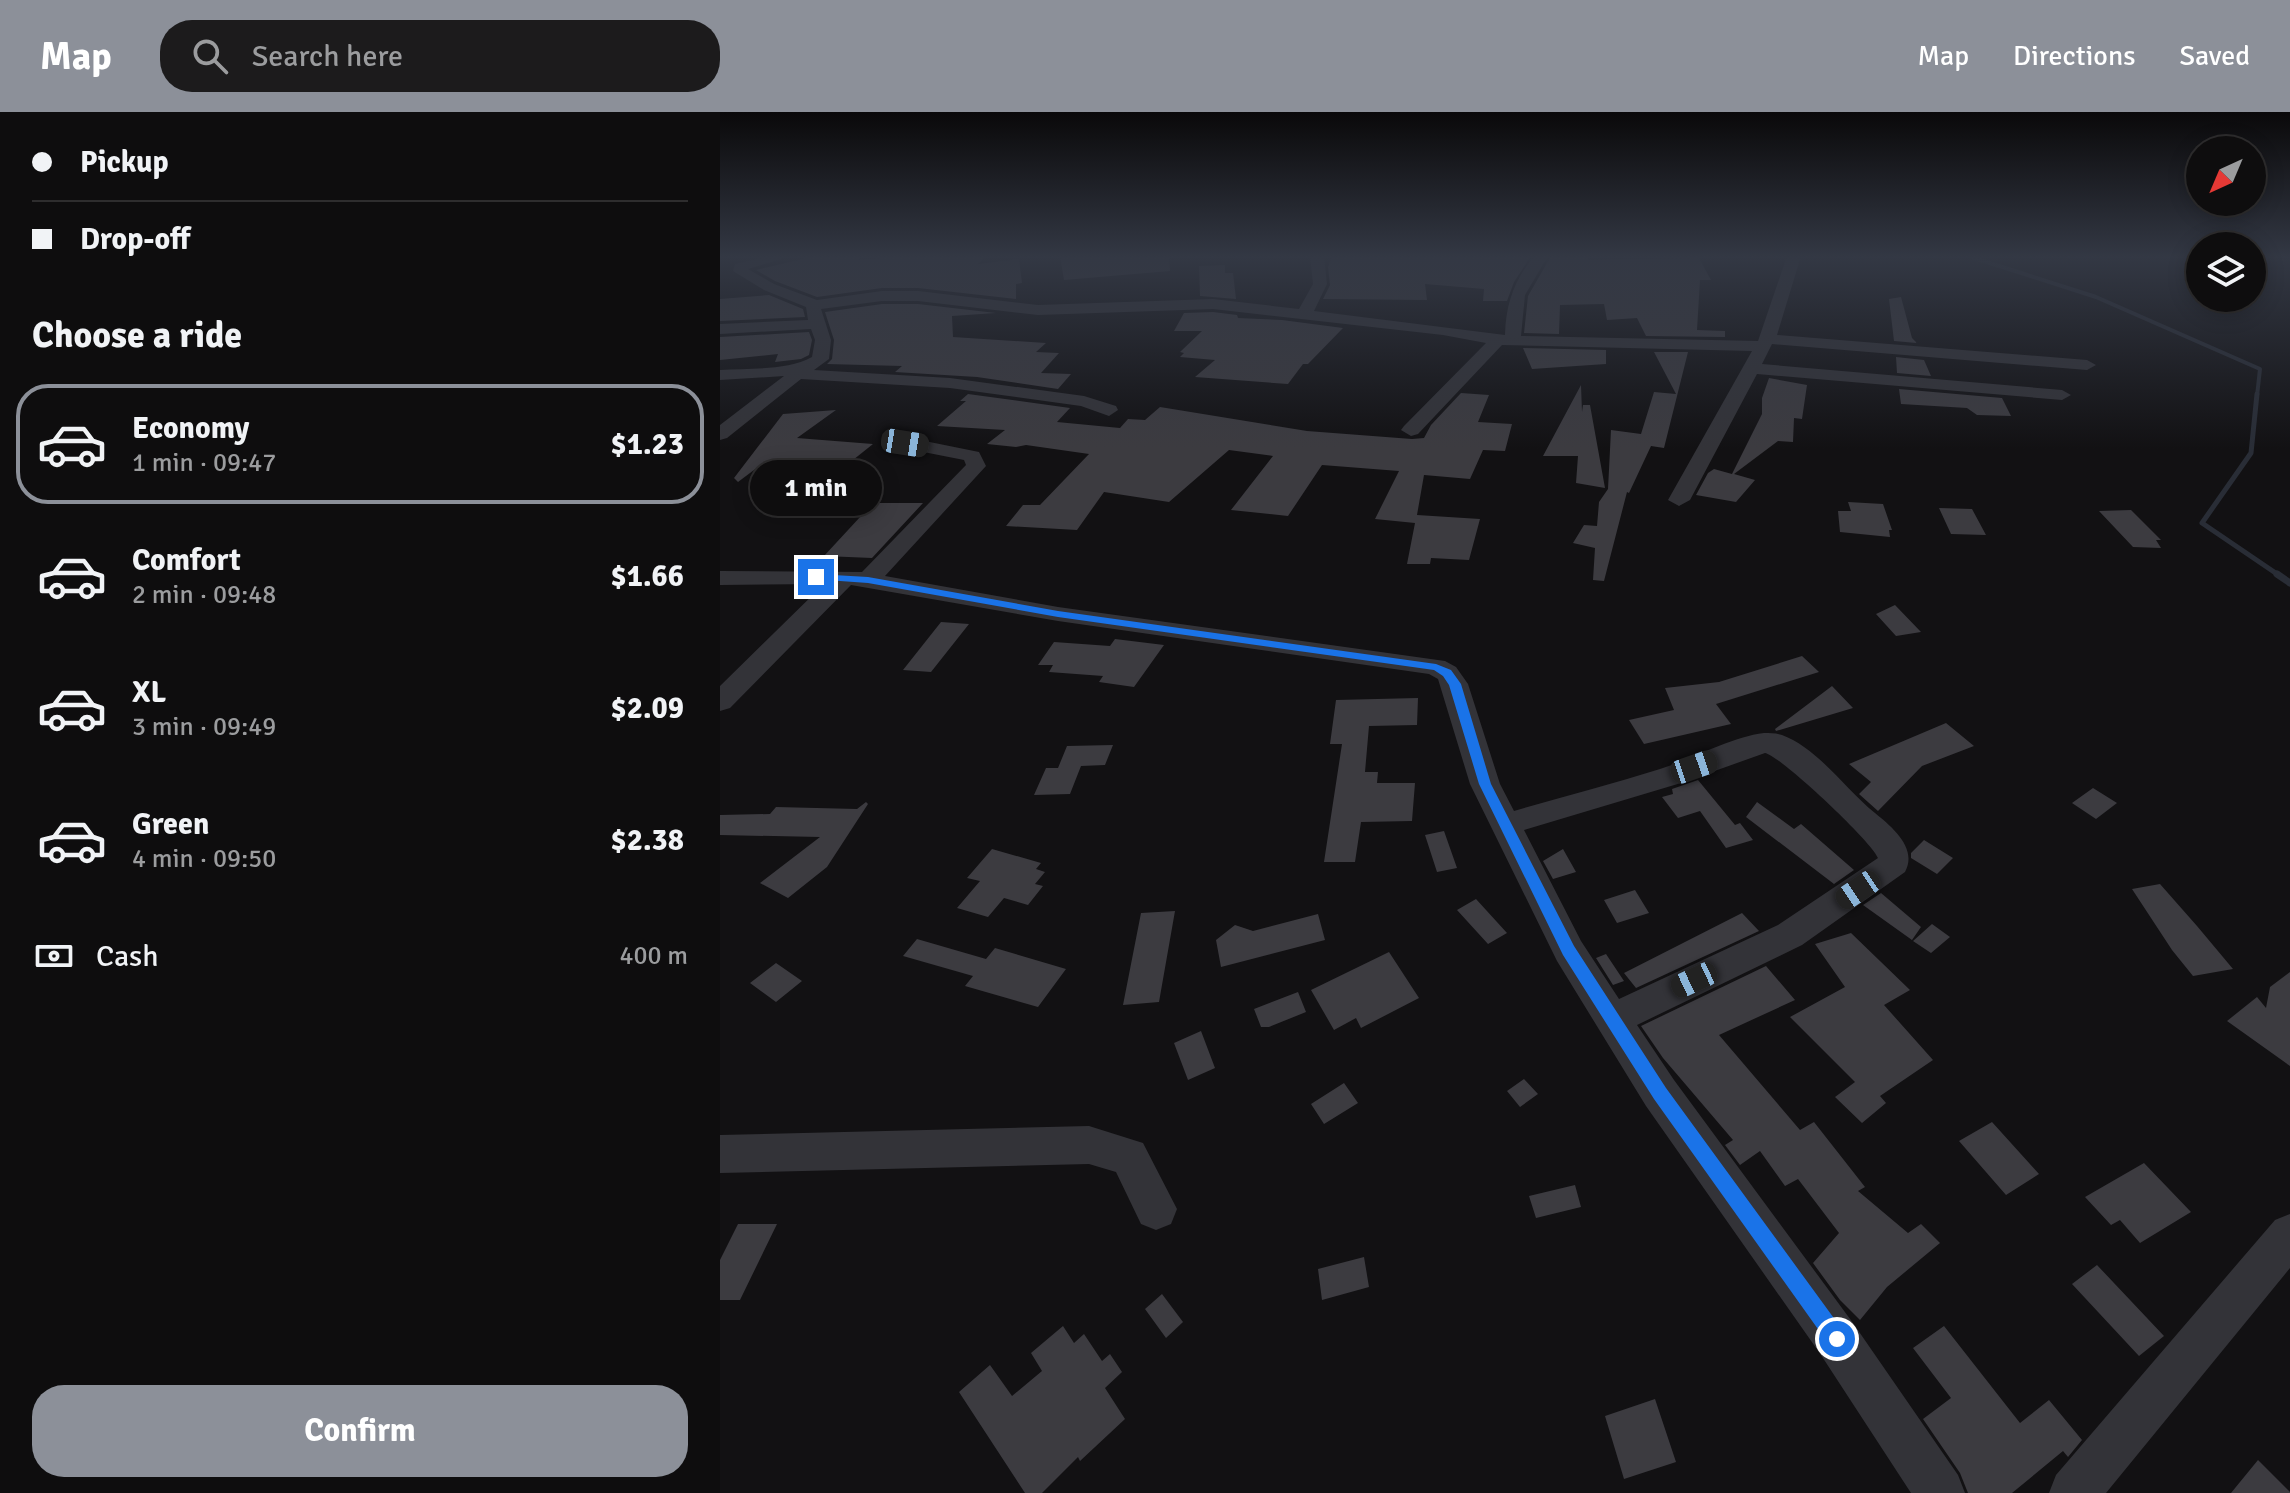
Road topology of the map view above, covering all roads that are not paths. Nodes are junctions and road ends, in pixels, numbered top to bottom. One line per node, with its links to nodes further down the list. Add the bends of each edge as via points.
1 (816, 320): 5 (street)
2 (1365, 320): 7 (street)
3 (1510, 320): 7 (street)
4 (1772, 320): 8 (street)
5 (817, 324): 6 (street); 11 (street, via 823,340 820,359)
6 (720, 329)
7 (1506, 340): 8 (street); 15 (street)
8 (1765, 342): 9 (street); 10 (street)
9 (2087, 365)
10 (1751, 368): 13 (street); 18 (street)
11 (802, 370): 12 (street); 14 (street, via 950,383 1084,401); 16 (street)
12 (720, 375)
13 (2062, 395)
14 (1109, 410)
15 (1411, 430)
16 (720, 434)
17 (905, 443): 20 (street, via 958,451 972,456 976,466)
18 (1679, 500)
19 (720, 578): 20 (street)
20 (856, 578): 21 (street); 22 (street, via 1058,614 1436,667 1455,684 1485,784)
21 (720, 702)
22 (1504, 825): 23 (street, via 1569,951); 23 (street, via 1775,743 1805,763 1893,852 1894,863 1790,935)
23 (1612, 1019): 27 (street)
24 (720, 1154): 25 (street, via 1089,1145 1129,1157)
25 (1156, 1209)
26 (2290, 1235): 28 (street)
27 (1940, 1493)
28 (2074, 1493)

